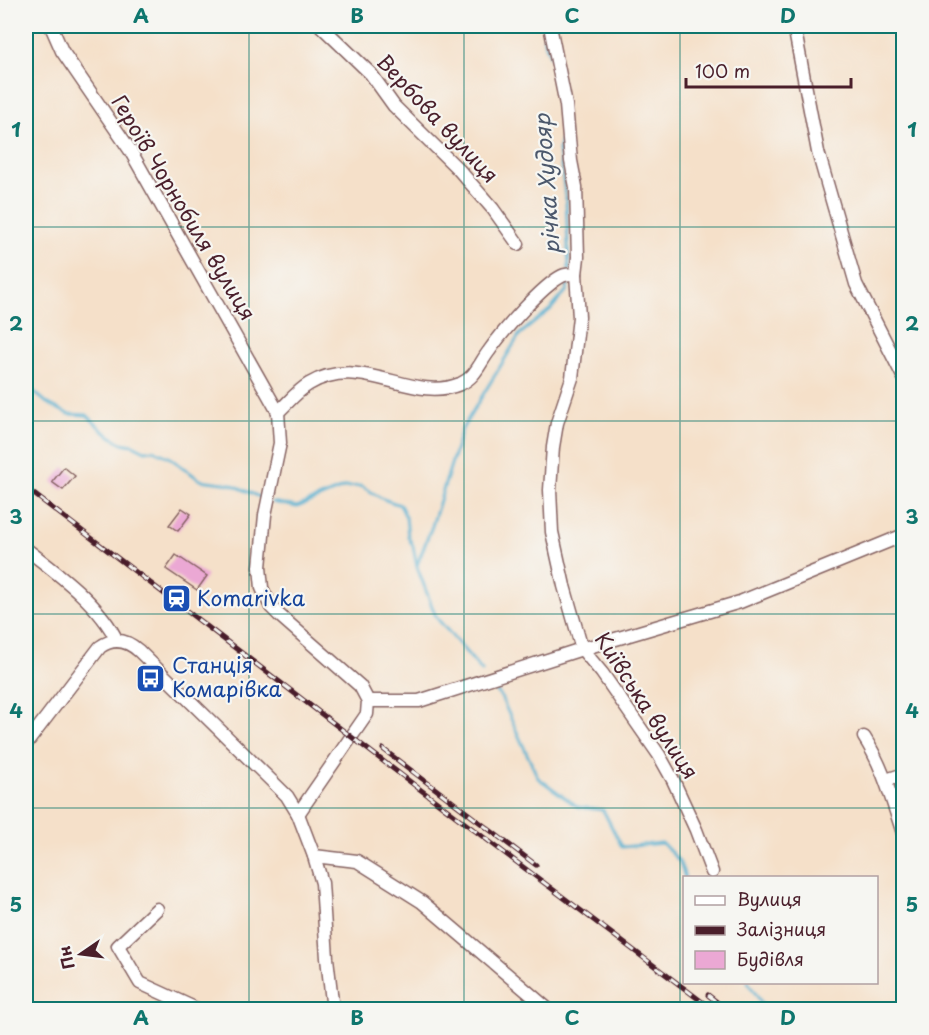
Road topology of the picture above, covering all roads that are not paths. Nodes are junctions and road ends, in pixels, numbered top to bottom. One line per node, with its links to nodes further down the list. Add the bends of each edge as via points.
1 (51, 26): 8 (street, Героїв Чорнобиля вулиця, via 62,51 130,150)
2 (321, 26): 5 (street, Вербова вулиця, via 459,170)
3 (550, 26): 6 (street, Київська вулиця, via 566,105 576,187)
4 (794, 26): 7 (street, via 818,152 856,284)
5 (518, 244)
6 (576, 274): 8 (street, via 563,275 523,311 494,344 479,370 460,384 448,388 413,386 351,372 307,385); 12 (street, Київська вулиця, via 576,346 572,378 553,447 550,516)
7 (903, 378)
8 (278, 412): 13 (street, Героїв Чорнобиля вулиця, via 280,443 265,515 260,578 266,598 279,615 360,686)
9 (903, 535): 12 (street, via 740,602)
10 (26, 549): 11 (street, via 71,584)
11 (117, 641): 15 (street, via 100,647); 18 (street, via 139,651 282,791)
12 (582, 649): 13 (street, via 418,701); 21 (street, Київська вулиця, via 659,755)
13 (368, 701): 18 (street, via 367,714)
14 (864, 737): 17 (street)
15 (26, 744)
16 (903, 774): 17 (street)
17 (886, 780): 19 (street)
18 (298, 814): 20 (street)
19 (903, 836)
20 (314, 856): 24 (street, via 322,883); 25 (street, via 357,861 422,902)
21 (712, 872)
22 (157, 909): 23 (street, via 118,946 140,983)
23 (199, 1010)
24 (333, 1010)
25 (549, 1010)

